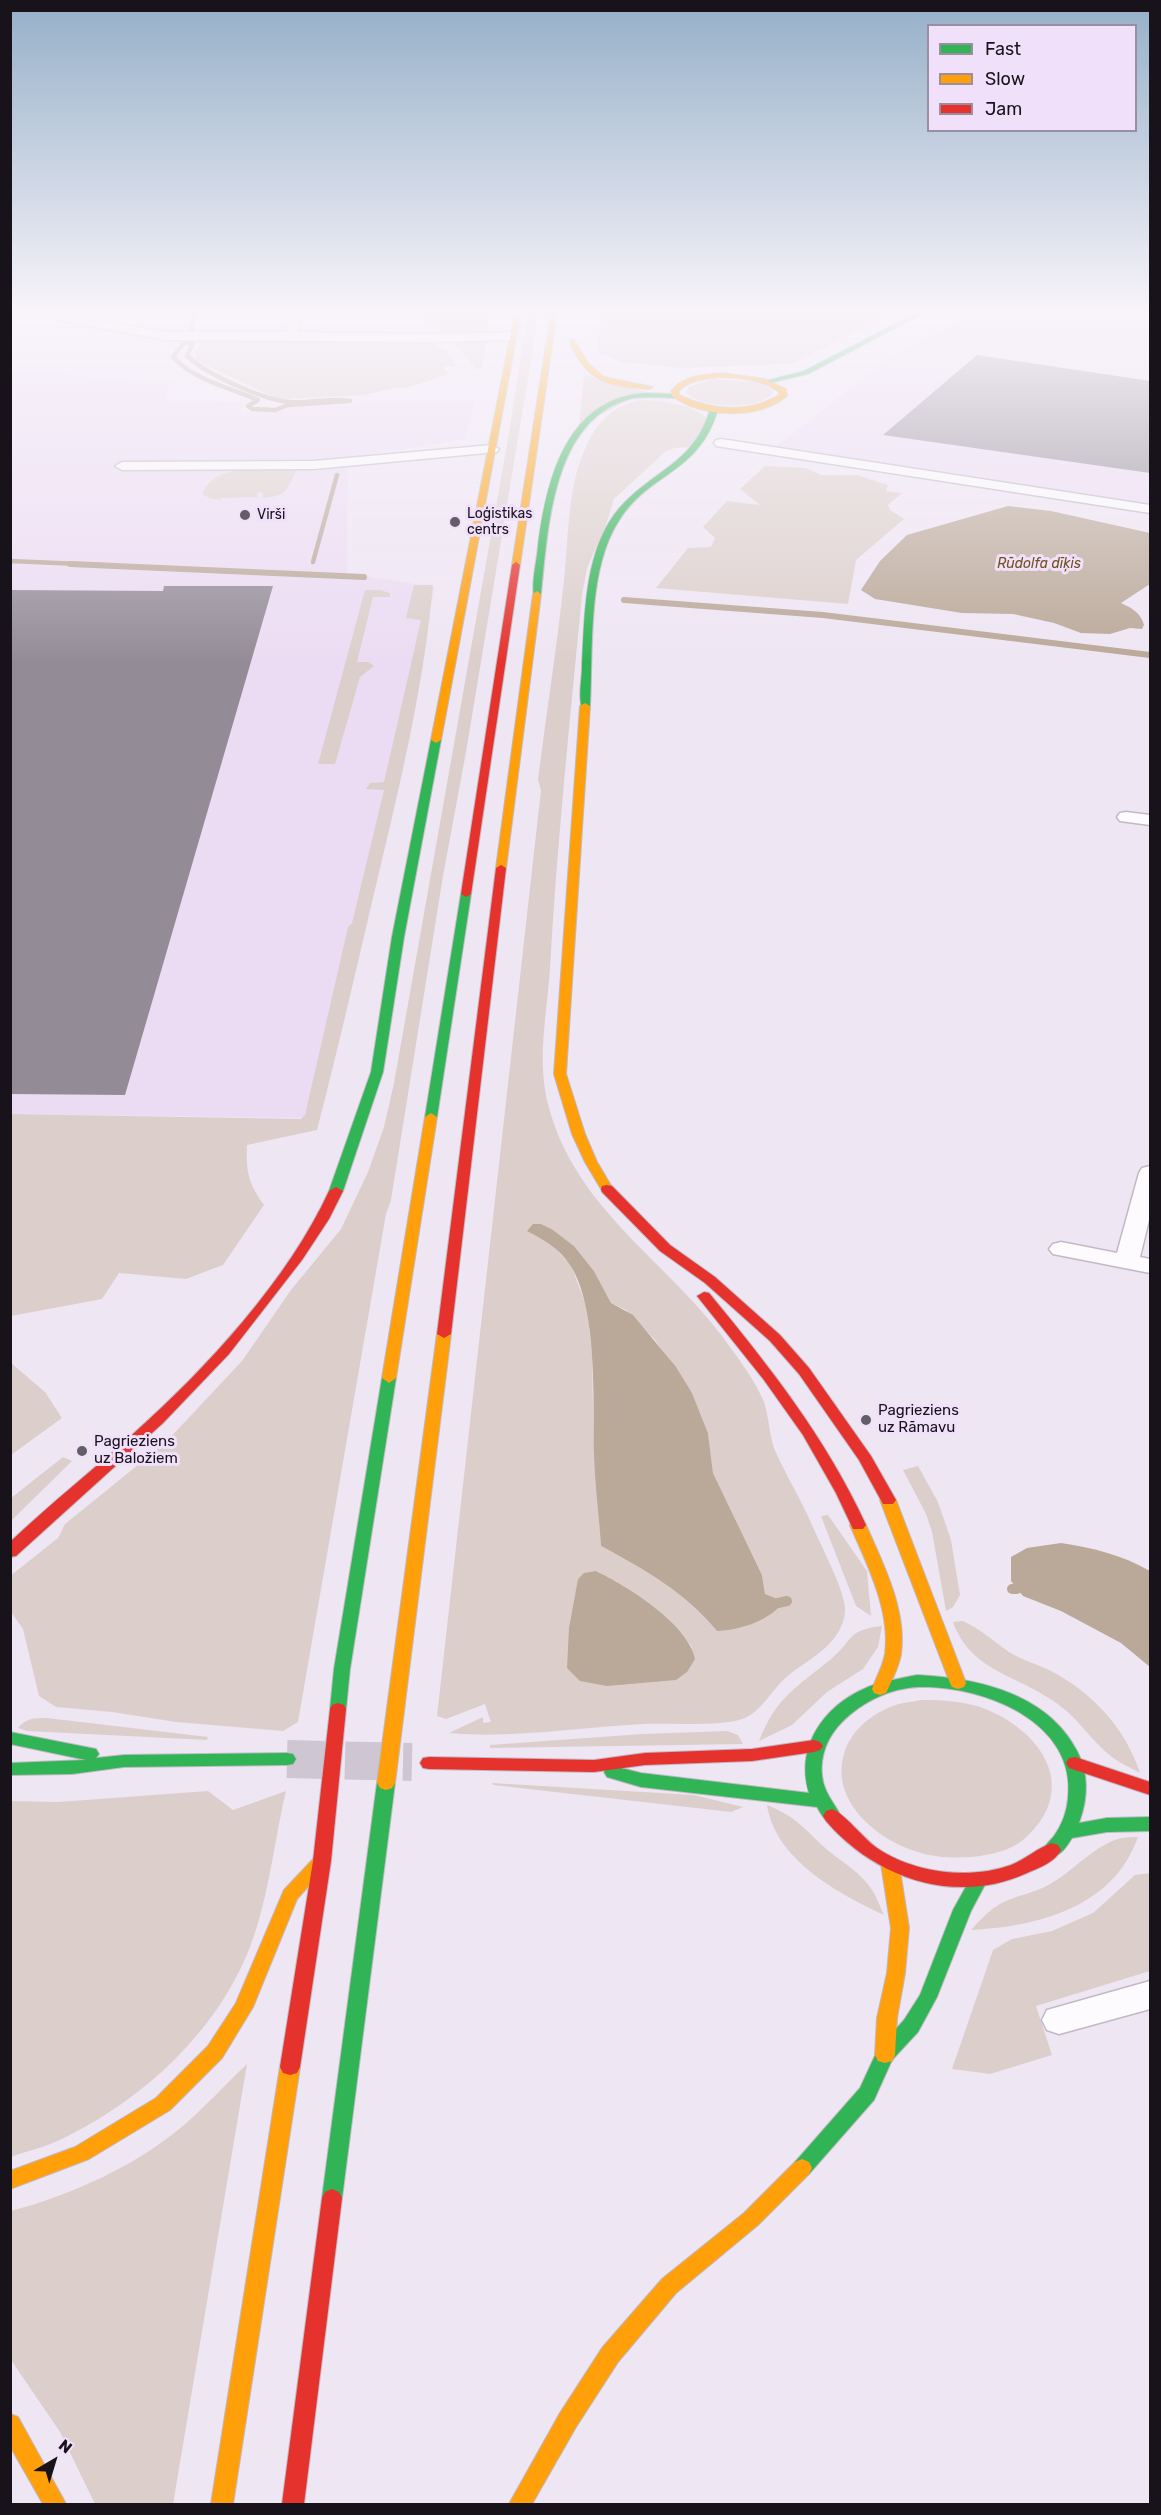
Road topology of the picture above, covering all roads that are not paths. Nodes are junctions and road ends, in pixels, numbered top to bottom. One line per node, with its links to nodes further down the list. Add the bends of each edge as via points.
1 (496, 429): 8 (main road)
2 (537, 429): 38 (main road, via 342,1669)
3 (581, 429): 10 (main road)
4 (711, 429): 14 (main road, via 694,451 644,488 621,512 603,541)
5 (730, 429): 7 (main road)
6 (561, 433): 10 (main road)
7 (721, 443): 11 (main road); 12 (street)
8 (492, 449): 9 (street, via 312,465); 21 (main road, via 400,925 377,1072 331,1202 293,1265 242,1331 140,1436)
9 (122, 466)
10 (559, 467): 48 (main road, via 551,489 509,804)
11 (646, 506)
12 (1150, 509)
13 (626, 530): 14 (main road)
14 (600, 558): 18 (main road, via 593,587 560,1074 570,1112 597,1175 612,1197)
15 (1126, 817): 16 (street)
16 (1150, 820)
17 (1150, 1173): 20 (street)
18 (665, 1248): 24 (main road, via 710,1280 775,1338 804,1371 866,1459 894,1511); 25 (main road, via 788,1398 852,1509 880,1577 891,1621 893,1653)
19 (1061, 1249): 20 (street)
20 (1139, 1264)
21 (40, 1522): 22 (main road); 23 (main road)
22 (10, 1536)
23 (10, 1552)
24 (958, 1683): 25 (main road, via 918,1681); 30 (main road, via 996,1693 1030,1710 1057,1735)
25 (880, 1689): 27 (main road, via 850,1702 828,1722)
26 (10, 1738): 29 (main road)
27 (813, 1746): 32 (main road, via 752,1755 645,1759); 35 (main road, via 810,1766)
28 (287, 1759): 29 (main road)
29 (124, 1761): 33 (main road, via 72,1768)
30 (1075, 1762): 34 (main road); 37 (main road, via 1078,1796)
31 (429, 1763): 32 (main road)
32 (594, 1766): 35 (main road, via 641,1780)
33 (10, 1769)
34 (1150, 1789)
35 (820, 1801): 39 (main road, via 847,1836)
36 (1150, 1824): 37 (main road, via 1107,1825)
37 (1069, 1832): 40 (main road, via 1042,1860 1016,1872)
38 (322, 1861): 44 (main road, via 290,1895 244,2007 215,2052 163,2104 82,2153); 47 (main road)
39 (890, 1864): 40 (main road, via 934,1877); 43 (main road, via 900,1928)
40 (979, 1879): 43 (main road, via 962,1910 928,1998 911,2026)
41 (1150, 1995): 42 (street)
42 (1059, 2020)
43 (885, 2055): 49 (main road, via 867,2094 819,2151 751,2218 669,2286 610,2355)
44 (10, 2180)
45 (10, 2424): 46 (main road)
46 (56, 2505)
47 (222, 2505)
48 (293, 2505)
49 (520, 2505)

